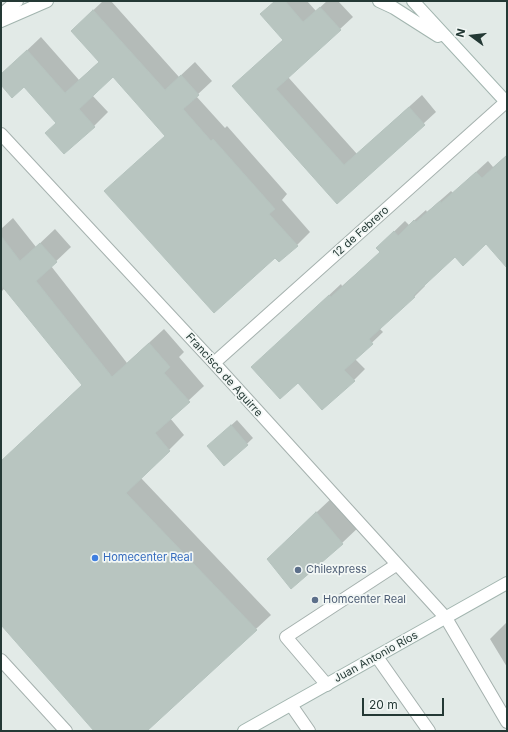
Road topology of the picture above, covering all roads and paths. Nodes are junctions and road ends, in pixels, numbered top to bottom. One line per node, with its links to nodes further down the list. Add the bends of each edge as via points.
1 (17, 1): 5 (street)
2 (47, 1): 6 (street)
3 (379, 1): 7 (street, via 429,29)
4 (413, 1): 7 (street)
5 (1, 15)
6 (1, 21)
7 (461, 54): 8 (street)
8 (507, 102): 10 (street, 12 de Febrero)
9 (1, 134): 10 (street, Francisco de Aguirre)
10 (214, 363): 11 (street, Francisco de Aguirre)
11 (396, 565): 13 (street, Francisco de Aguirre); 16 (street, via 286,637)
12 (507, 583): 13 (street, Juan Antonio Ríos)
13 (446, 618): 14 (street, Juan Antonio Ríos); 18 (street, Francisco de Aguirre)
14 (377, 657): 16 (street, Juan Antonio Ríos); 22 (street)
15 (1, 660): 19 (street)
16 (327, 685): 17 (street, Juan Antonio Ríos)
17 (291, 705): 20 (street, Juan Antonio Ríos); 21 (street)
18 (507, 722)
19 (66, 731)
20 (244, 731)
21 (309, 731)
22 (429, 731)

